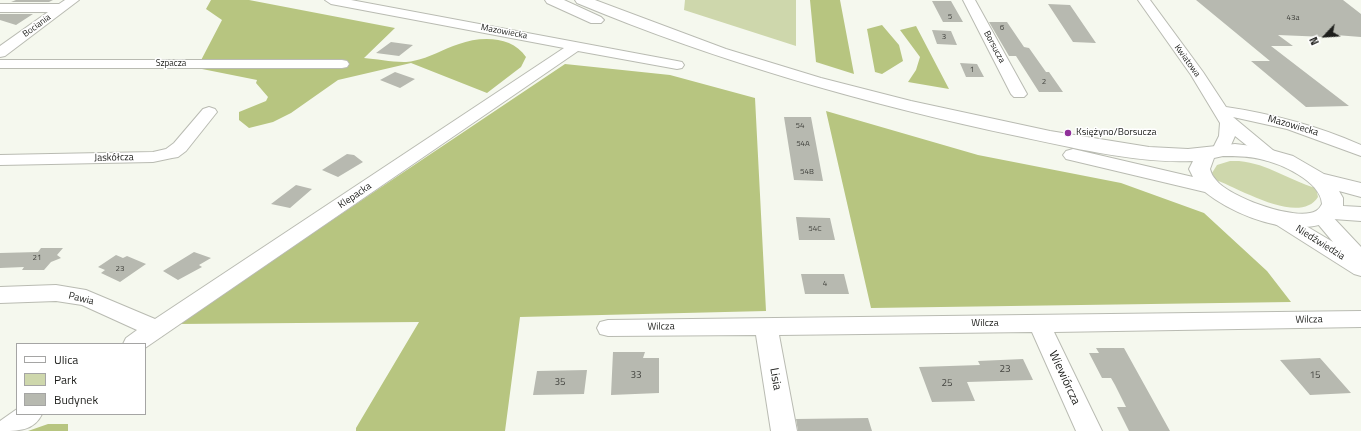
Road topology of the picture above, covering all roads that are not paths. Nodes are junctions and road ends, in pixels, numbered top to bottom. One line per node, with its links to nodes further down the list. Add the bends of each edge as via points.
1 (73, 0): 8 (street, Bociania)
2 (331, 0): 9 (street, Mazowiecka)
3 (552, 0): 22 (main road, via 603,24 653,43 824,98)
4 (582, 0): 17 (main road, via 719,53 923,110 1083,143 1177,155)
5 (969, 0): 14 (street, Borsucza)
6 (1144, 0): 16 (street, Kwiatowa)
7 (0, 8): 8 (street)
8 (62, 8): 10 (street, Bociania)
9 (575, 46): 13 (street, Mazowiecka); 34 (street, Klepacka)
10 (0, 53)
11 (0, 64): 12 (street, Szpacza)
12 (342, 64)
13 (677, 65)
14 (1019, 94)
15 (210, 112): 20 (street, Jaskółcza, via 172,153 153,157)
16 (1224, 117): 17 (street, via 1227,136); 18 (street, Mazowiecka, via 1292,124); 19 (street, Kwiatowa)
17 (1213, 152): 19 (main road, via 1244,150); 22 (main road, via 1200,160 1198,168)
18 (1361, 152)
19 (1271, 156): 21 (main road)
20 (0, 160)
21 (1316, 178): 23 (main road); 25 (main road, via 1332,197 1333,205)
22 (1209, 187): 26 (main road, via 1246,208)
23 (1361, 190)
24 (1361, 214): 25 (main road)
25 (1325, 215): 26 (main road, via 1310,220); 27 (street, Niedźwiedzia, via 1347,246)
26 (1279, 218): 28 (street, Niedźwiedzia)
27 (1361, 258)
28 (1361, 269)
29 (0, 295): 34 (street, Pawia, via 56,293 86,298)
30 (1361, 319): 31 (street, Wilcza)
31 (1039, 324): 32 (street, Wilcza); 39 (street, Wiewiórcza)
32 (766, 326): 33 (street, Wilcza); 38 (street, Lisia)
33 (608, 328)
34 (156, 329): 35 (street, Klepacka)
35 (135, 343)
36 (29, 415): 37 (street)
37 (5, 431)
38 (784, 431)
39 (1089, 431)

